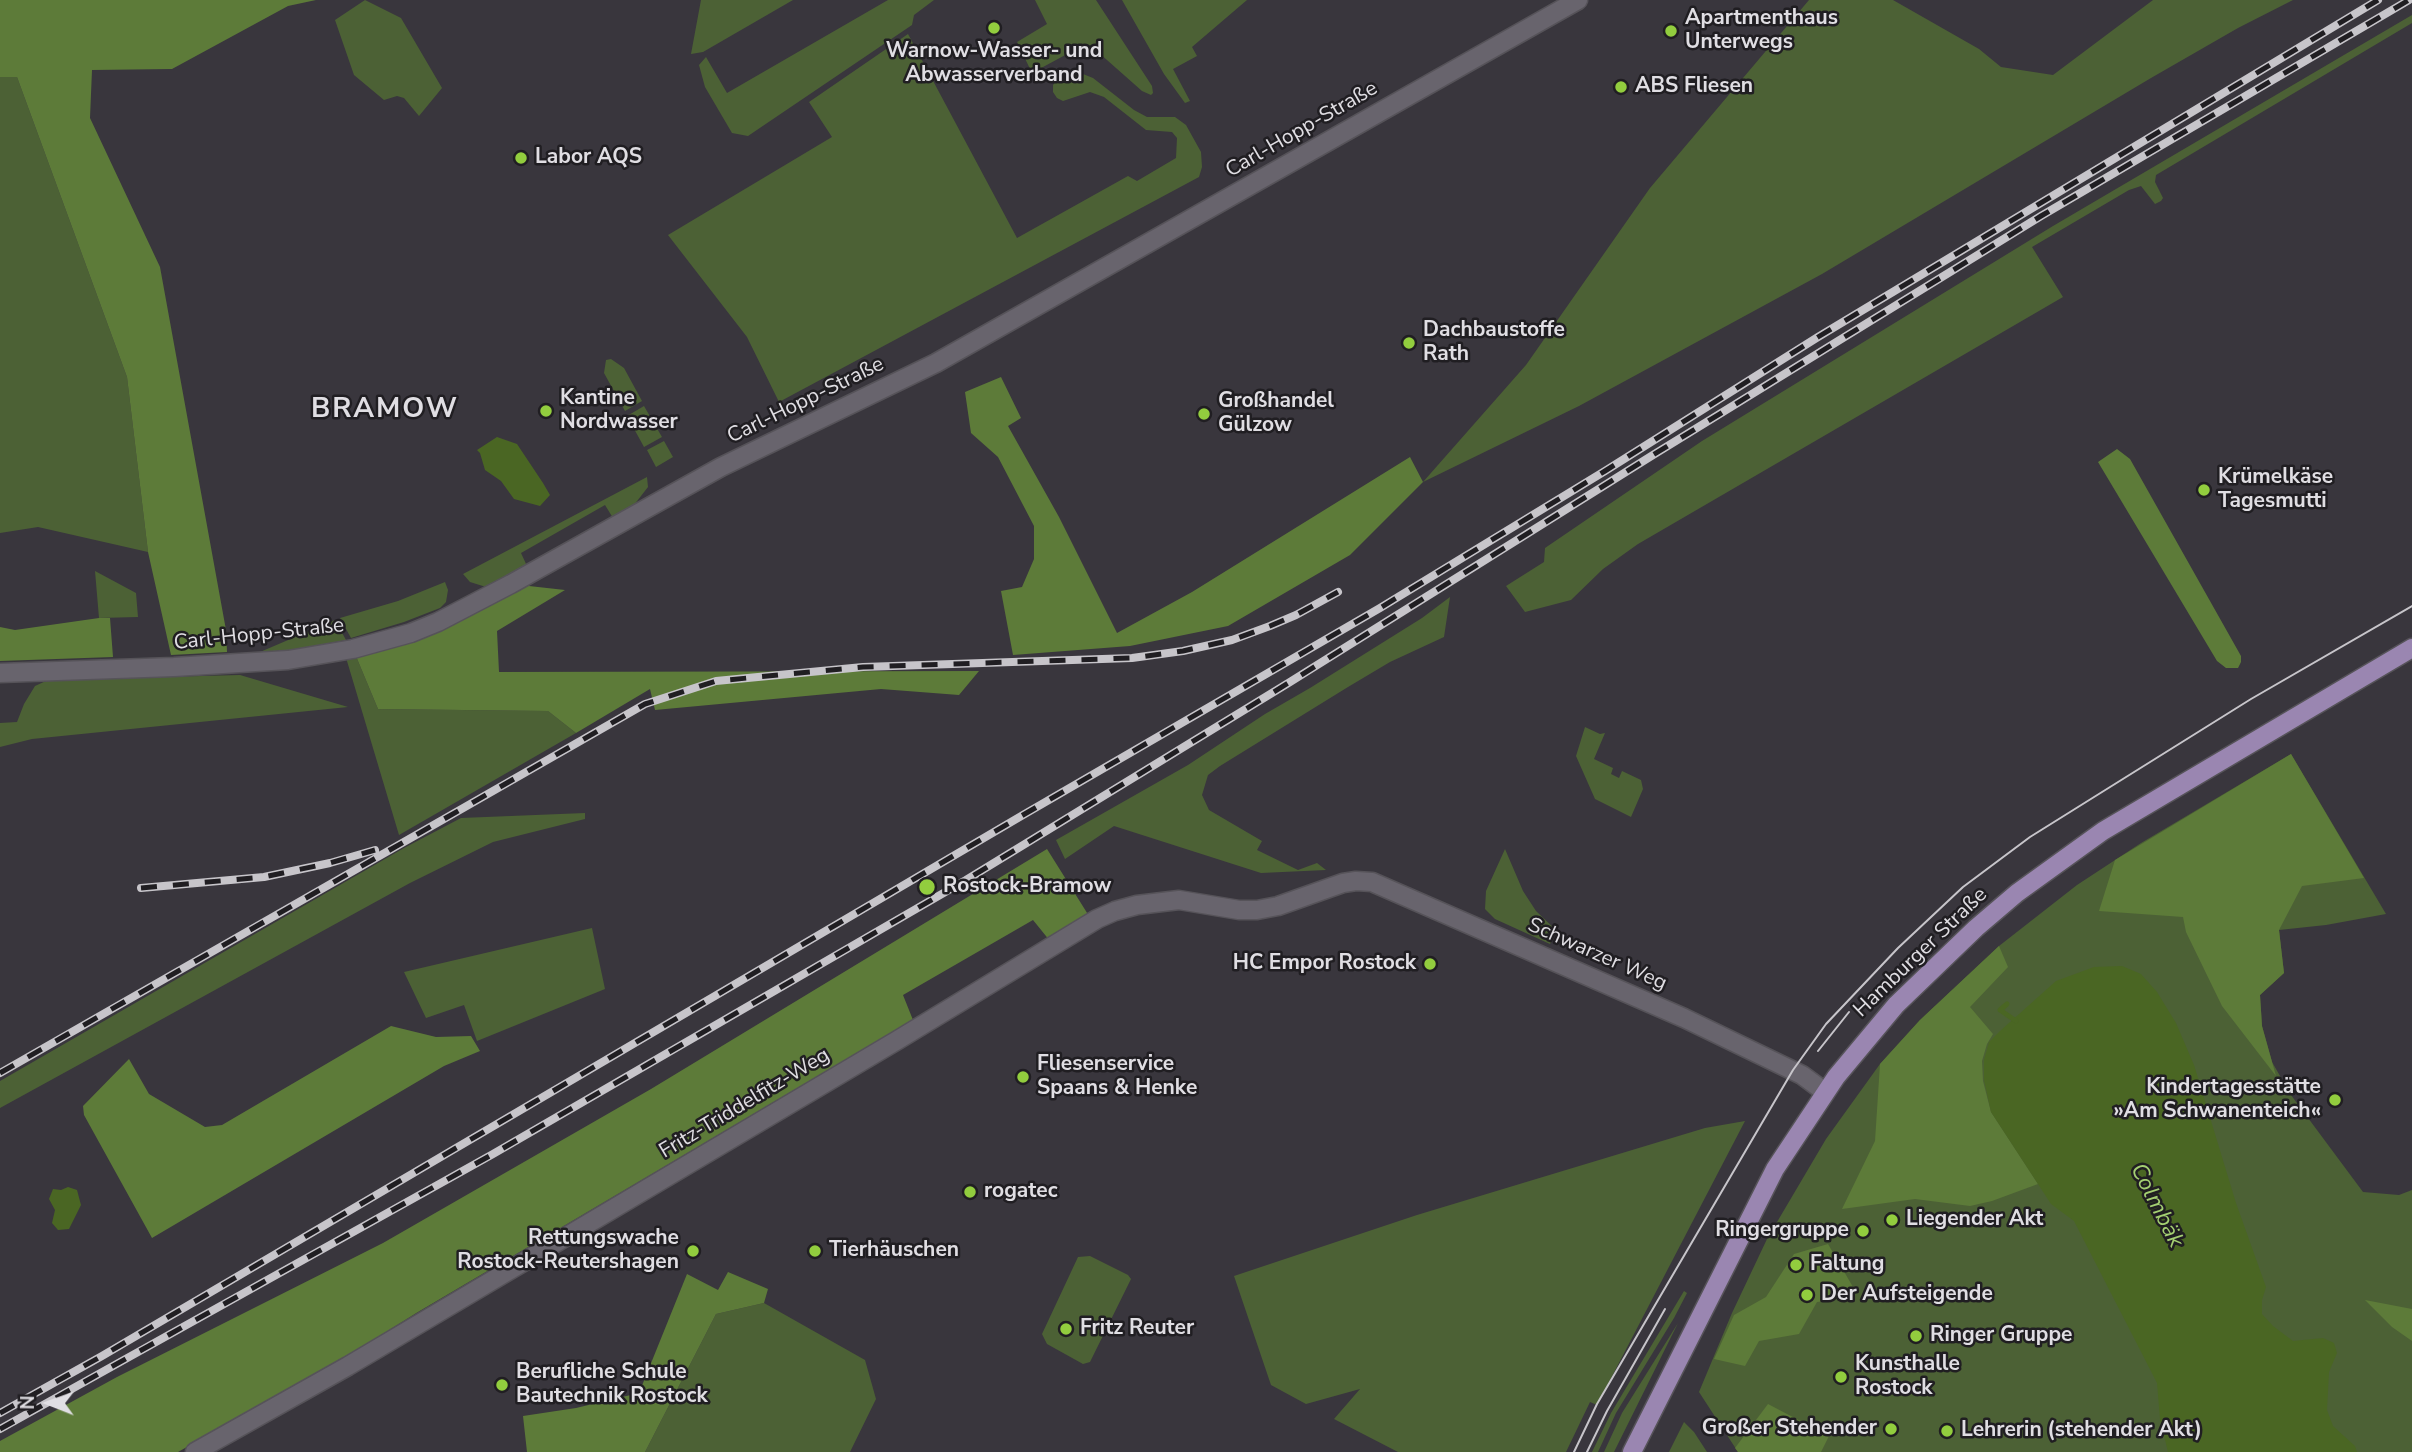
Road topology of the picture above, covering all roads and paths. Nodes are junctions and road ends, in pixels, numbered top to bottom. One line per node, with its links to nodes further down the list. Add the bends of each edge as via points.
1 (1578, 0): 3 (street, Carl-Hopp-Straße, via 936,363 721,467 429,626 353,649 288,660)
2 (2412, 648): 5 (main road, Hamburger Straße, via 2103,831 2017,893 1896,1005)
3 (0, 673)
4 (1343, 883): 5 (street, Schwarzer Weg, via 1373,882 1461,919 1768,1058); 6 (street, Fritz-Triddelfitz-Weg, via 1257,910 1157,901 1097,919 348,1366)
5 (1825, 1092): 7 (main road, Hamburger Straße, via 1756,1202)
6 (195, 1452)
7 (1632, 1452)

